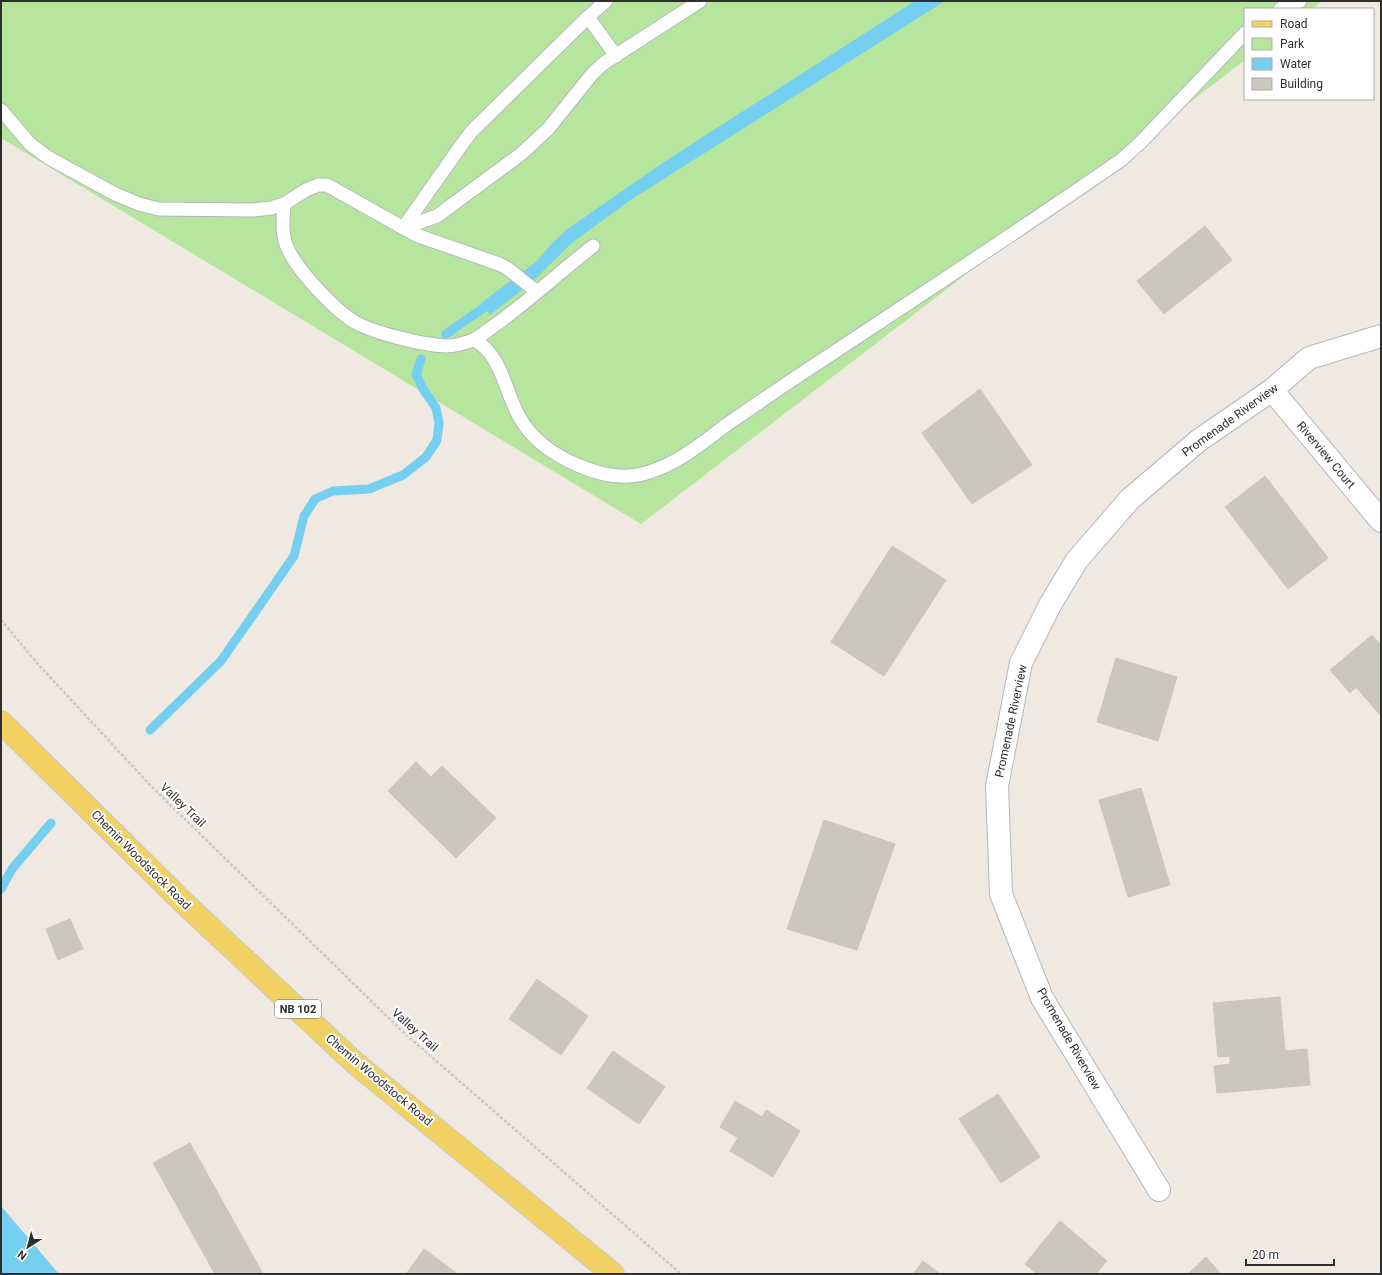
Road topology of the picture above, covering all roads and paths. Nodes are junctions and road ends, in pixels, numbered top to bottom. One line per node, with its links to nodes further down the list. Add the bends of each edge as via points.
1 (606, 1): 5 (lane)
2 (700, 1): 7 (lane)
3 (1300, 1): 4 (lane)
4 (1282, 8)
5 (588, 17): 7 (lane); 10 (lane, via 472,132)
6 (1244, 34): 14 (lane, via 1121,160 762,399 688,454 669,465 645,474 626,477 606,474 576,464 548,450 531,435 519,418 497,364 482,343)
7 (616, 56): 10 (lane, via 593,73 548,129 521,154 437,216)
8 (1, 110): 9 (lane, via 30,144 49,158 115,194 139,204 159,209 253,210)
9 (284, 204): 10 (lane, via 306,190 318,185 327,185); 14 (lane, via 283,231 292,256 311,281 353,321 396,337 430,344 447,346)
10 (403, 228): 12 (lane, via 508,268)
11 (593, 246): 12 (lane)
12 (535, 290): 14 (lane)
13 (1381, 336): 15 (street, Promenade Riverview, via 1309,358)
14 (474, 340)
15 (1272, 390): 16 (street, Riverview Court); 19 (street, Promenade Riverview, via 1198,441 1130,499 1077,560 1050,605 1021,663 997,786 1001,894 1042,998)
16 (1381, 521)
17 (1, 620): 21 (path, Valley Trail, via 37,663 150,785 404,1032)
18 (1, 722): 20 (main road, Chemin Woodstock Road / NB 102, via 185,904 356,1063)
19 (1159, 1190)
20 (614, 1274)
21 (681, 1274)

